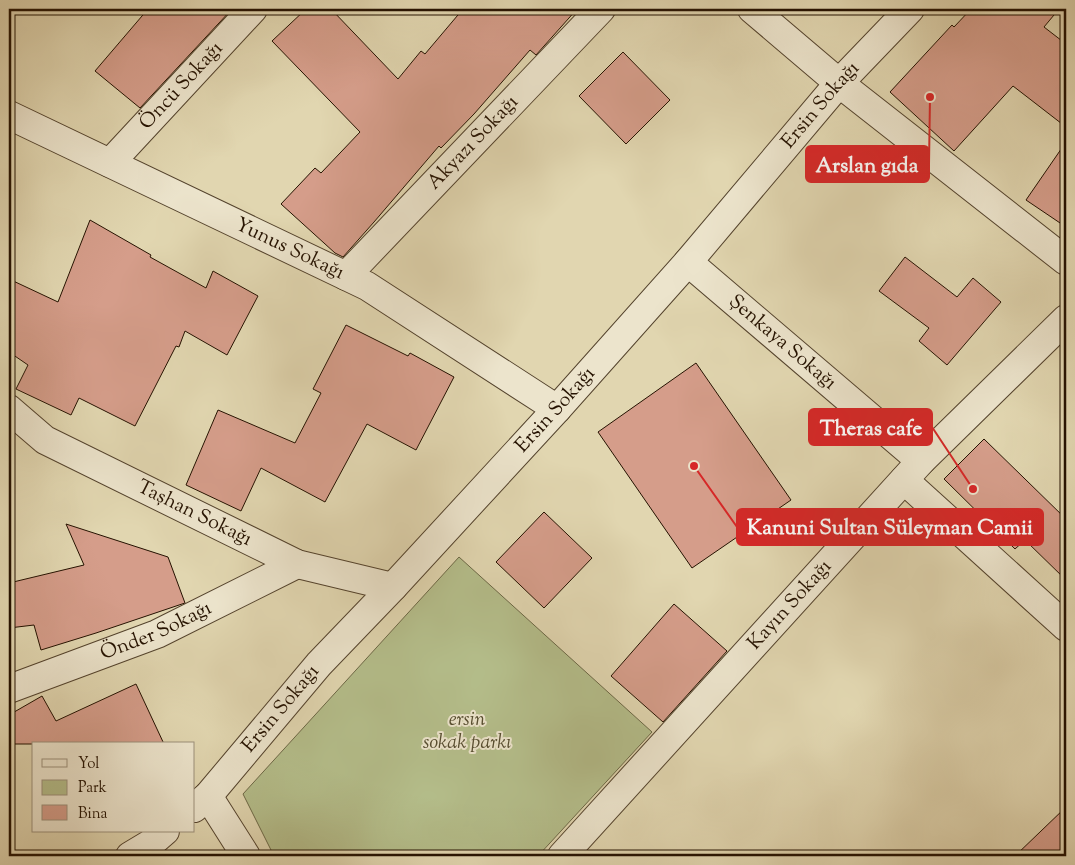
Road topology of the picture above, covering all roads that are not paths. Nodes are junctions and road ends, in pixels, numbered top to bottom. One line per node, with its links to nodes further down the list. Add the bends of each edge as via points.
1 (253, 9): 7 (street, Öncü Sokağı)
2 (600, 9): 10 (street, Akyazı Sokağı)
3 (752, 9): 5 (street)
4 (910, 9): 5 (street, Ersin Sokağı)
5 (838, 83): 8 (street); 9 (street, Ersin Sokağı)
6 (9, 116): 7 (street, Yunus Sokağı)
7 (110, 163): 10 (street, Yunus Sokağı)
8 (1066, 261)
9 (688, 262): 13 (street, Ersin Sokağı); 14 (street, Şenkaya Sokağı)
10 (346, 276): 13 (street, Yunus Sokağı, via 367,286)
11 (1066, 319): 14 (street, Kayın Sokağı)
12 (9, 409): 15 (street, Taşhan Sokağı, via 45,440)
13 (557, 409): 16 (street, Ersin Sokağı)
14 (912, 471): 17 (street, Şenkaya Sokağı); 23 (street, Kayın Sokağı)
15 (297, 564): 16 (street, Taşhan Sokağı); 18 (street, Önder Sokağı, via 157,634)
16 (393, 586): 19 (street, Ersin Sokağı, via 319,664)
17 (1066, 628)
18 (9, 689)
19 (201, 802): 22 (street)
20 (164, 832): 21 (street)
21 (130, 856)
22 (246, 856)
23 (562, 856)

